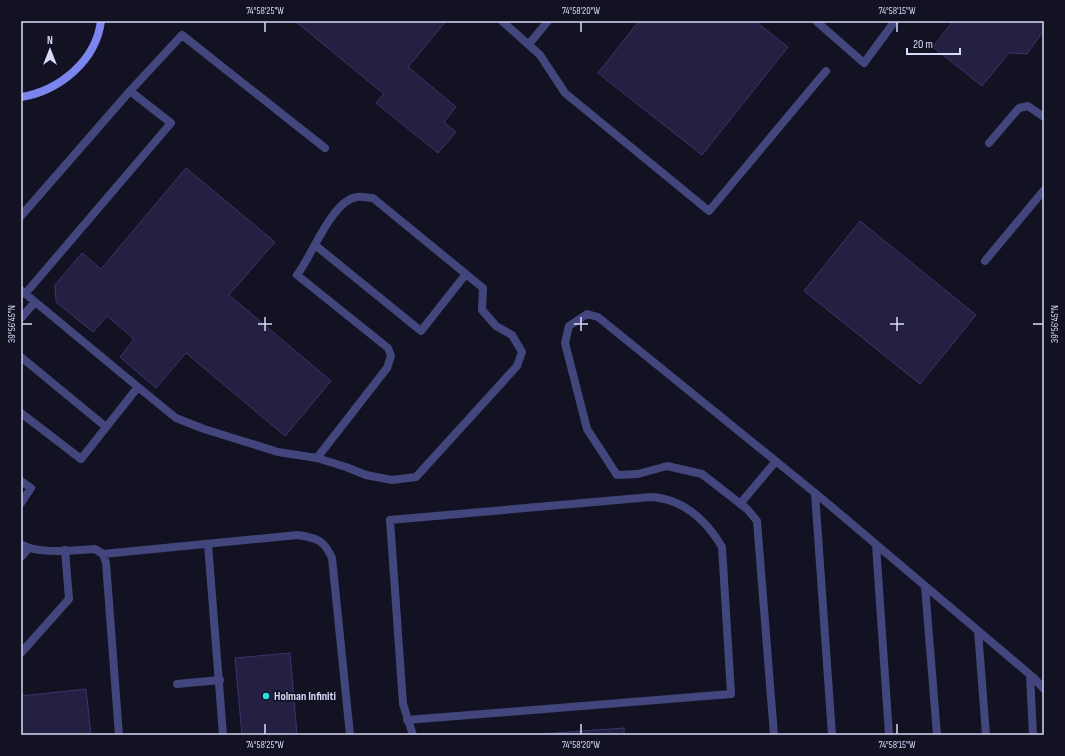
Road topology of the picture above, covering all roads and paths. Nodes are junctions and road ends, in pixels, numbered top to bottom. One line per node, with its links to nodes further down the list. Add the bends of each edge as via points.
1 (101, 21): 9 (main road, via 91,52 71,75 43,91)
2 (502, 21): 6 (lane)
3 (548, 21): 6 (lane)
4 (816, 21): 5 (lane, via 864,63)
5 (895, 21)
6 (529, 44): 7 (lane, via 540,55 565,93 709,211)
7 (826, 71)
8 (130, 91): 12 (lane, via 182,35); 14 (lane); 18 (lane, via 171,123)
9 (21, 97)
10 (1044, 117): 11 (lane, via 1028,106 1019,108)
11 (989, 143)
12 (326, 148)
13 (1044, 190): 16 (lane)
14 (21, 216)
15 (315, 245): 17 (lane, via 342,205 356,197 373,198); 17 (lane, via 421,331); 25 (lane, via 297,275 388,348 391,356 387,368)
16 (985, 261)
17 (466, 274): 25 (lane, via 483,288 482,310 496,326 512,335 522,352 517,366 416,477 392,480 366,475)
18 (23, 292): 19 (lane)
19 (35, 302): 20 (lane); 22 (lane)
20 (21, 318)
21 (21, 357): 24 (lane)
22 (138, 387): 24 (lane); 25 (lane, via 176,418 278,452)
23 (21, 413): 24 (lane, via 81,459)
24 (106, 427)
25 (317, 458)
26 (776, 461): 28 (lane); 30 (lane); 30 (lane, via 598,317 587,314 569,326 565,343 587,429 617,475 638,474 667,466 702,474)
27 (21, 481): 29 (lane, via 31,488)
28 (815, 493): 33 (lane); 51 (lane)
29 (21, 503)
30 (740, 504): 50 (lane, via 757,521)
31 (21, 544): 34 (lane)
32 (208, 544): 36 (lane); 42 (lane); 48 (lane, via 298,535 315,538 328,550 332,558)
33 (876, 545): 38 (lane); 52 (lane)
34 (28, 548): 35 (lane); 37 (lane)
35 (65, 550): 36 (lane, via 95,548); 40 (lane, via 68,599)
36 (103, 554): 46 (lane, via 106,563)
37 (21, 557)
38 (926, 586): 39 (lane); 53 (lane)
39 (978, 631): 41 (lane); 54 (lane)
40 (21, 653)
41 (1030, 675): 44 (lane); 55 (lane)
42 (220, 680): 43 (lane); 47 (lane)
43 (177, 684)
44 (1044, 689)
45 (408, 720): 45 (lane, via 403,704 390,520 651,497 661,498 695,512 713,532 722,547 731,694); 49 (lane)
46 (119, 735)
47 (223, 735)
48 (350, 735)
49 (413, 735)
50 (774, 735)
51 (832, 735)
52 (889, 735)
53 (937, 735)
54 (986, 735)
55 (1033, 735)

